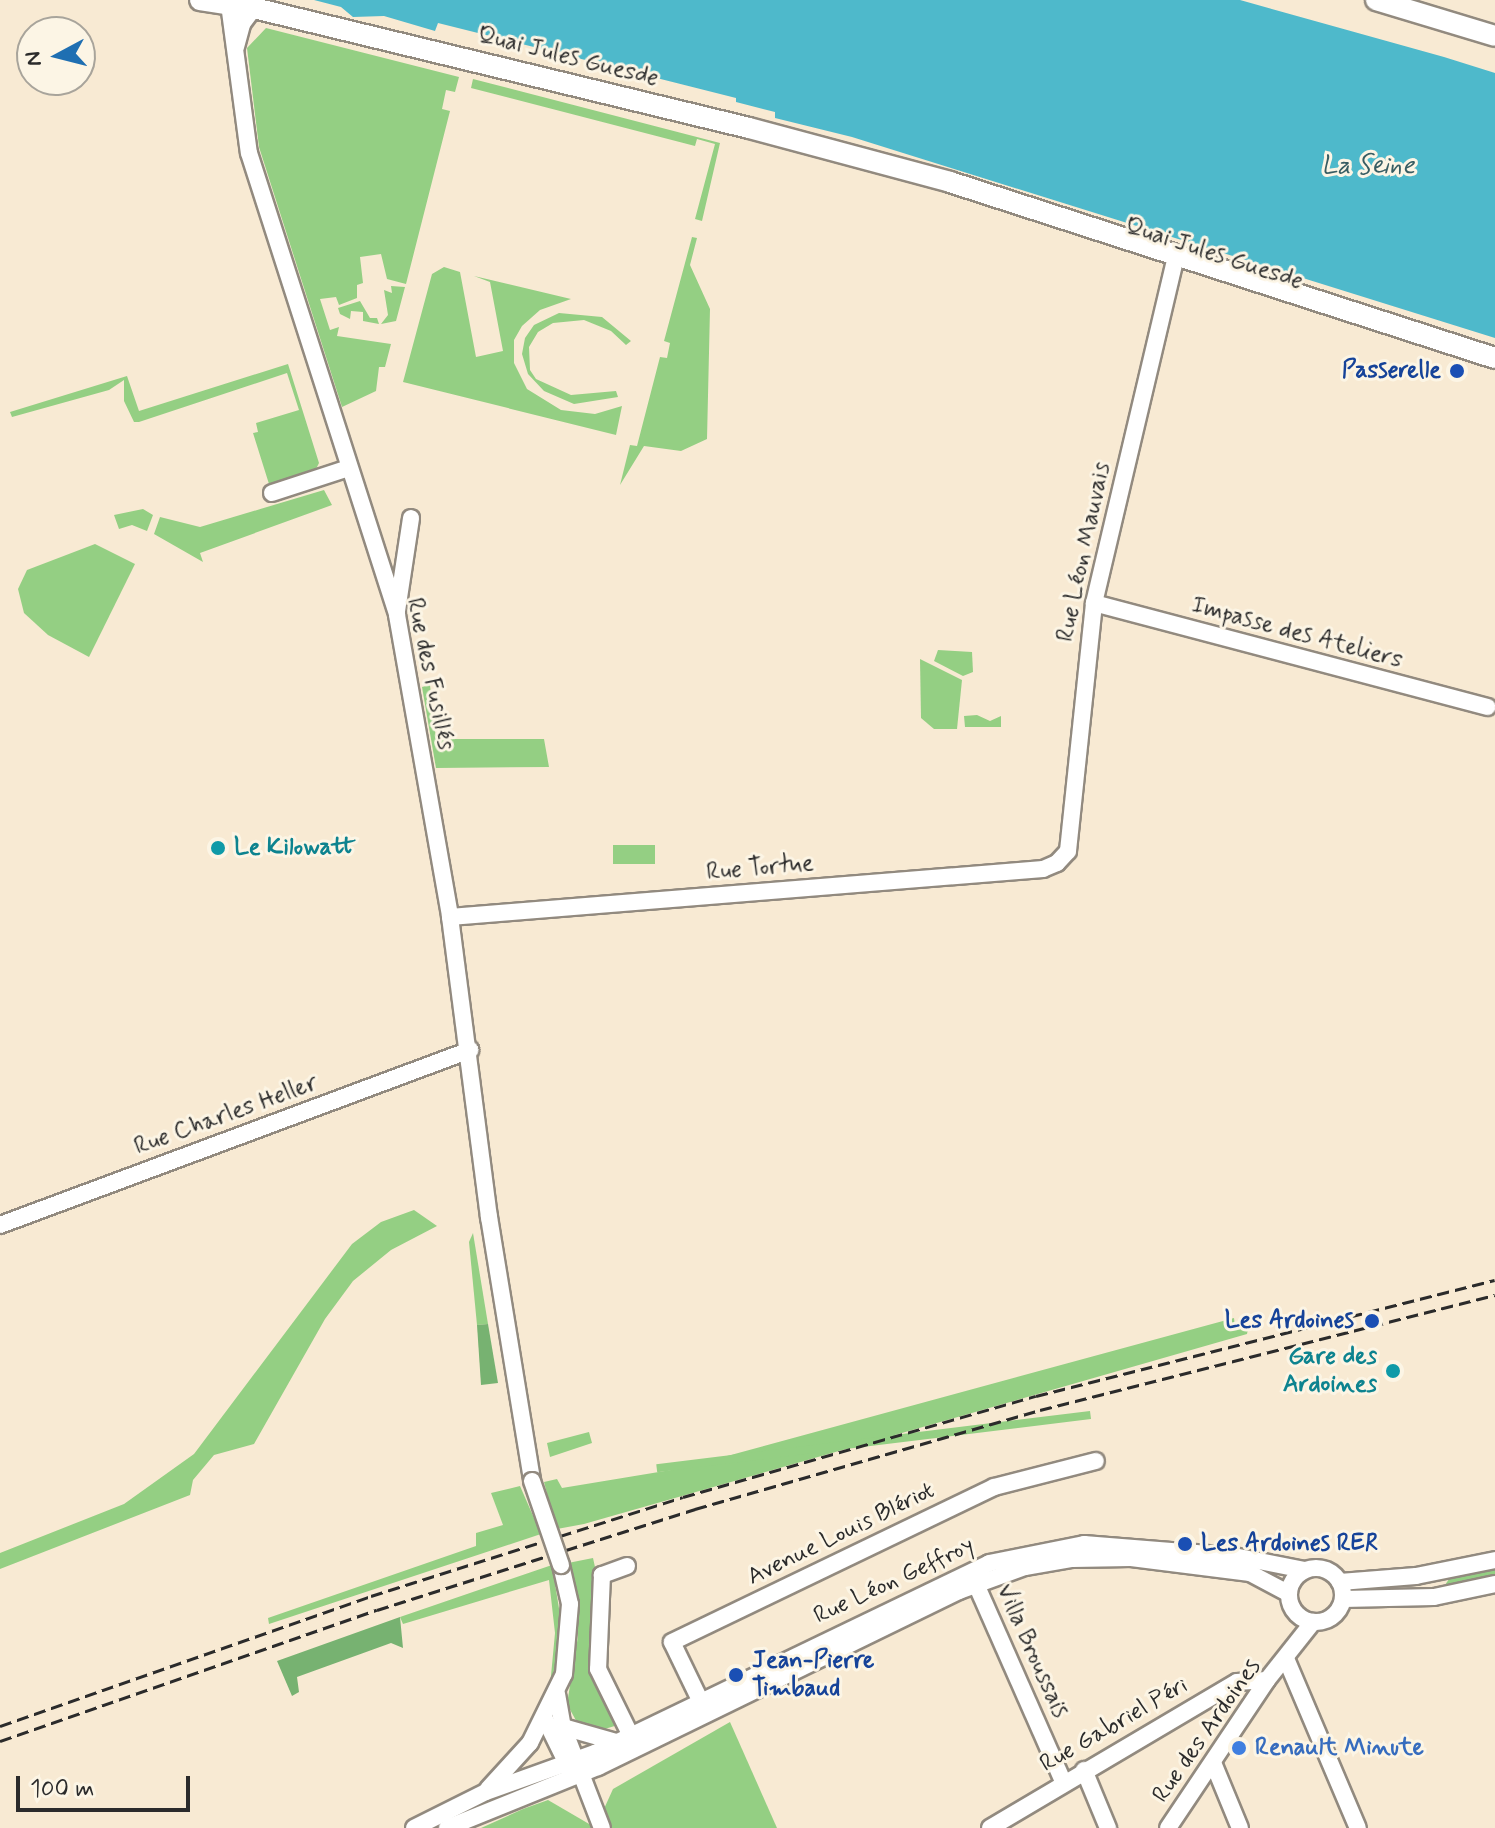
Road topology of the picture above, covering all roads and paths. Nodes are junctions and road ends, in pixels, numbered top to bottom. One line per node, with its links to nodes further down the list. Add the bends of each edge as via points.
1 (200, 0): 3 (main road, Quai Jules Guesde)
2 (1383, 1): 5 (main road)
3 (229, 4): 4 (main road, Quai Jules Guesde); 6 (street, Rue des Fusillés)
4 (254, 8): 6 (street, via 242,24); 7 (main road, Quai Jules Guesde, via 749,128 921,178 941,190)
5 (1495, 36)
6 (235, 53): 10 (street, Rue des Fusillés, via 249,153)
7 (1174, 262): 8 (main road, Quai Jules Guesde); 9 (main road, Quai Jules Guesde); 15 (street, Rue Léon Mauvais)
8 (1495, 358)
9 (1495, 368)
10 (349, 468): 11 (street); 14 (street, Rue des Fusillés)
11 (272, 493)
12 (411, 518): 13 (street)
13 (406, 551): 14 (street); 16 (street)
14 (379, 564): 16 (street, Rue des Fusillés)
15 (1094, 603): 17 (street, Impasse des Ateliers); 18 (street, Rue Léon Mauvais)
16 (397, 615): 19 (street, Rue des Fusillés, via 416,683)
17 (1488, 707)
18 (1068, 851): 19 (street, Rue Tortue, via 1043,869)
19 (450, 917): 20 (street, Rue des Fusillés)
20 (470, 1050): 21 (street, Rue Charles Heller); 34 (street, Rue des Fusillés, bridge, via 532,1481 570,1604 570,1648)
21 (0, 1225)
22 (1096, 1461): 35 (street, Avenue Louis Blériot, via 994,1487 672,1642)
23 (1495, 1560): 26 (street, via 1416,1576)
24 (627, 1566): 38 (street, via 602,1575 598,1669)
25 (1304, 1570): 26 (street, via 1324,1569); 29 (street); 35 (street, Rue Léon Geffroy, via 1234,1556 1137,1547 1084,1544 1030,1552 953,1577)
26 (1340, 1582): 30 (street)
27 (976, 1584): 29 (street, Rue Léon Geffroy, via 1050,1562 1117,1557 1250,1573); 40 (street, Rue Léon Geffroy); 42 (street, Villa Broussais)
28 (1495, 1584): 30 (street, via 1434,1597)
29 (1288, 1593): 31 (street, via 1297,1615)
30 (1343, 1599): 31 (street, via 1332,1617)
31 (1313, 1622): 32 (street, Rue des Ardoines)
32 (1287, 1661): 33 (street, Rue des Ardoines); 51 (street)
33 (1267, 1680): 39 (street, Rue des Ardoines); 41 (street, Rue Gabriel Péri, via 1237,1682)
34 (557, 1694): 36 (street); 37 (street)
35 (700, 1700): 38 (street, Rue Léon Geffroy)
36 (545, 1719): 40 (street); 43 (street)
37 (563, 1727): 38 (street); 40 (street)
38 (624, 1739): 40 (street, Rue Léon Geffroy)
39 (1214, 1765): 49 (street, Rue des Ardoines); 50 (street)
40 (574, 1769): 43 (street); 45 (street); 46 (street)
41 (1084, 1770): 42 (street, Rue Gabriel Péri); 48 (street)
42 (1063, 1781): 47 (street, Rue Gabriel Péri)
43 (486, 1792): 44 (street)
44 (414, 1828)
45 (447, 1828)
46 (602, 1828)
47 (990, 1828)
48 (1108, 1828)
49 (1168, 1828)
50 (1240, 1828)
51 (1358, 1828)

